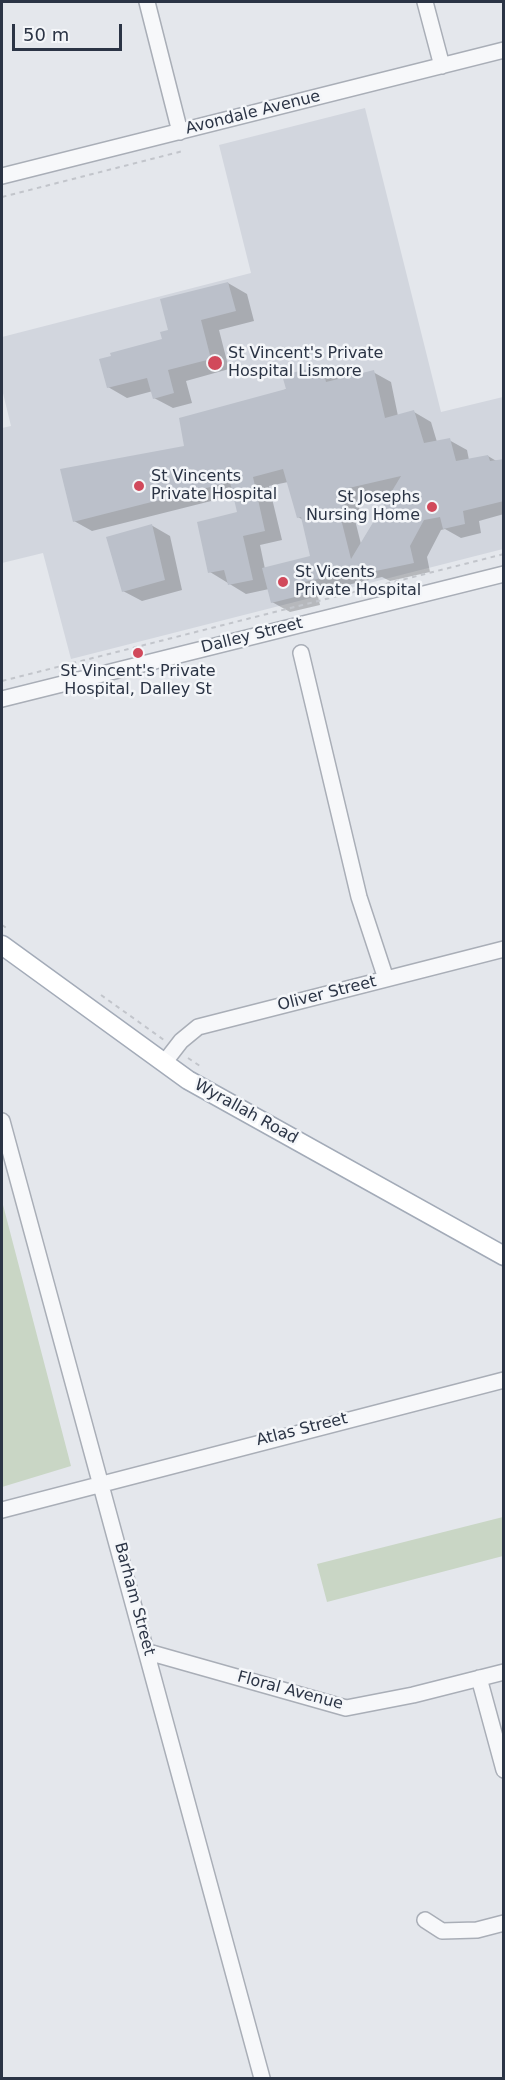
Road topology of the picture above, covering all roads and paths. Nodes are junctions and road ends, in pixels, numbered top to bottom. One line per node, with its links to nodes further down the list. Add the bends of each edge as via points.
1 (147, 2): 5 (street)
2 (425, 2): 4 (street)
3 (504, 50): 4 (street, Avondale Avenue)
4 (442, 66): 5 (street, Avondale Avenue)
5 (180, 132): 7 (street, Avondale Avenue)
6 (183, 151): 8 (path)
7 (2, 176)
8 (2, 197)
9 (504, 554): 12 (path)
10 (504, 574): 13 (street, Dalley Street)
11 (301, 653): 17 (street, via 359,897)
12 (2, 681)
13 (2, 699)
14 (2, 925): 15 (path)
15 (6, 938): 19 (main road, Wyrallah Road)
16 (504, 949): 17 (street, Oliver Street)
17 (386, 979): 19 (street, Oliver Street, via 198,1027)
18 (96, 992): 19 (path)
19 (170, 1056): 20 (path); 22 (main road, Wyrallah Road, via 188,1080)
20 (208, 1072)
21 (2, 1121): 24 (street, Barham Street)
22 (504, 1256)
23 (504, 1380): 24 (street, Atlas Street)
24 (101, 1482): 25 (street, Atlas Street); 26 (street, Barham Street)
25 (2, 1510)
26 (148, 1652): 28 (street, Floral Avenue, via 346,1708); 32 (street, Barham Street)
27 (504, 1672): 28 (street, Floral Avenue)
28 (479, 1678): 29 (street)
29 (504, 1770)
30 (425, 1920): 31 (street, via 442,1931 477,1930)
31 (504, 1923)
32 (262, 2079)

